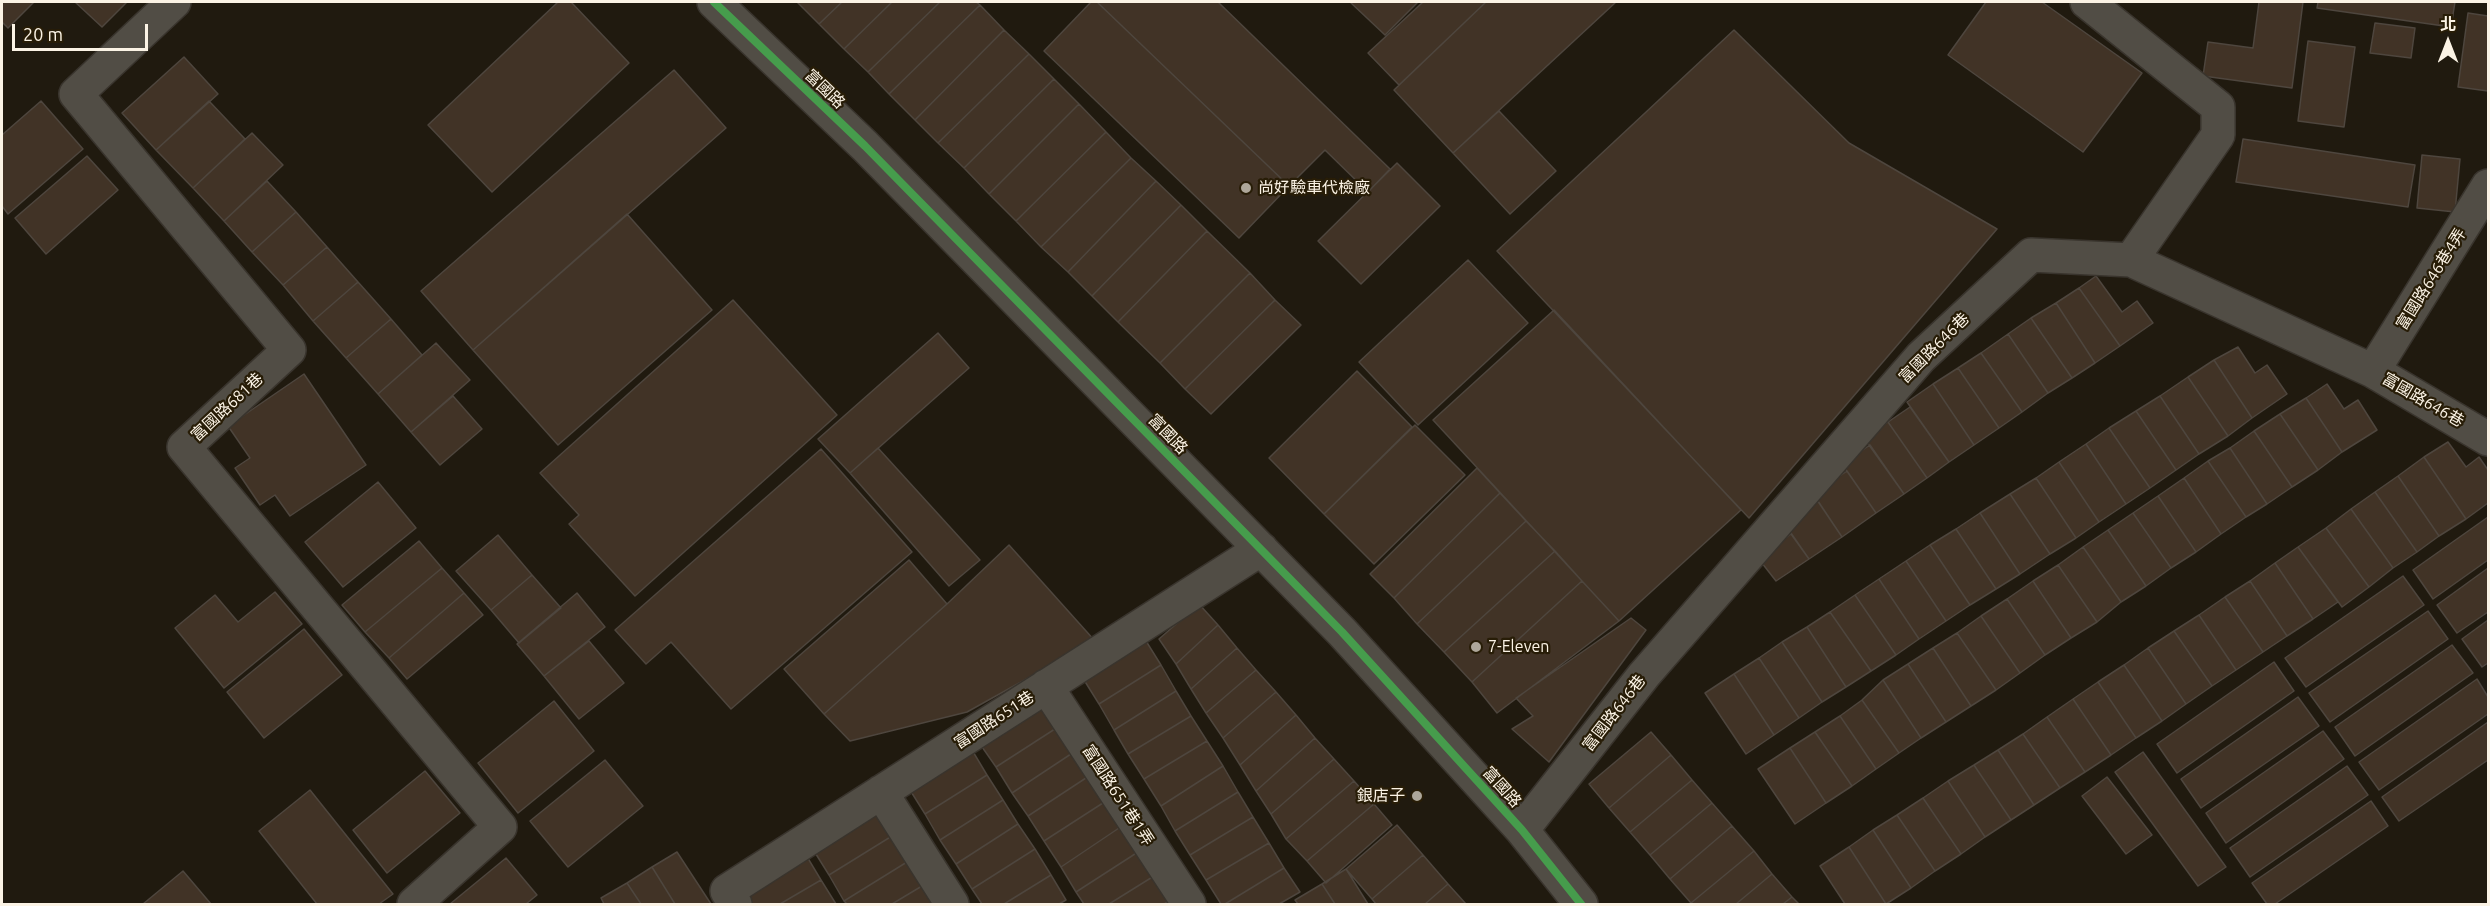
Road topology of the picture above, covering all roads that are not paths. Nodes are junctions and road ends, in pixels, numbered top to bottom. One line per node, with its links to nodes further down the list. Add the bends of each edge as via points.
1 (174, 2): 13 (street, 富國路681巷, via 76,94 289,350 184,447 500,827)
2 (714, 2): 8 (street, 富國路, via 866,146)
3 (2087, 2): 5 (street, via 2218,107 2218,135)
4 (2488, 186): 6 (street, 富國路646巷4弄)
5 (2131, 260): 6 (street, 富國路646巷); 11 (street, 富國路646巷, via 2031,255 1929,349 1644,675)
6 (2373, 371): 7 (street, 富國路646巷)
7 (2488, 439)
8 (1261, 549): 9 (street, 富國路651巷); 11 (street, 富國路)
9 (1046, 686): 10 (street, 富國路651巷); 15 (street, 富國路651巷1弄)
10 (881, 792): 12 (street, 富國路651巷); 14 (street)
11 (1522, 830): 16 (street, 富國路)
12 (731, 898)
13 (414, 904)
14 (952, 904)
15 (1189, 904)
16 (1581, 904)

